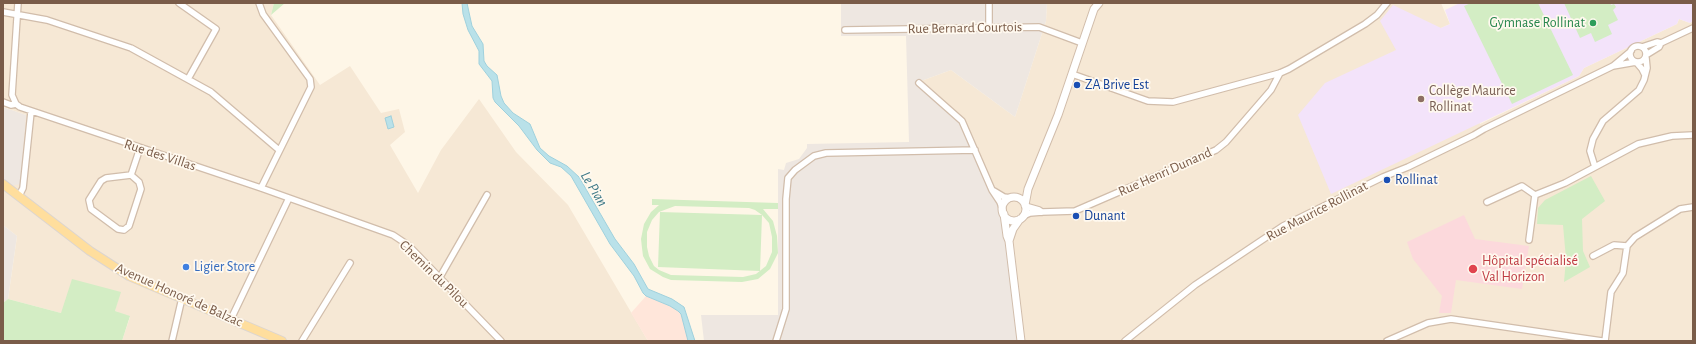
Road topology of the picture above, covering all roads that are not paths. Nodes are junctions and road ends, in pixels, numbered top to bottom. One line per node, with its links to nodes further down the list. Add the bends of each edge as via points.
1 (18, 3): 8 (street)
2 (179, 3): 22 (street, via 216,29)
3 (259, 3): 29 (street, via 263,14 310,79 311,87)
4 (989, 3): 9 (street)
5 (1387, 3): 19 (street, via 1365,24)
6 (1095, 5): 12 (street)
7 (3, 12): 8 (street)
8 (17, 15): 22 (street, via 48,20 130,48); 25 (street, via 12,95)
9 (989, 28): 11 (street, Rue Bernard Courtois); 12 (street, Rue Bernard Courtois, via 1039,27)
10 (1693, 28): 13 (street)
11 (845, 30)
12 (1082, 43): 20 (street)
13 (1661, 43): 14 (street); 16 (street)
14 (1642, 47): 15 (street, via 1635,47); 16 (street, via 1646,50)
15 (1631, 51): 17 (street, via 1631,58); 18 (street, Rue Maurice Rollinat)
16 (1646, 56): 17 (street, via 1642,61); 21 (street)
17 (1636, 62): 18 (street, Rue Maurice Rollinat); 21 (street)
18 (1613, 66): 62 (street, Rue Maurice Rollinat, via 1283,226 1195,285)
19 (1280, 73): 20 (street, via 1164,102 1148,101); 46 (street, Rue Henri Dunand, via 1271,90 1216,150 1075,211)
20 (1072, 74): 35 (street)
21 (1645, 75): 31 (street, via 1639,90 1610,114 1596,132 1590,152)
22 (188, 79): 29 (street, via 211,92)
23 (919, 83): 30 (street, via 962,121)
24 (3, 102): 25 (street, Rue des Villas)
25 (16, 104): 26 (street, Rue des Villas)
26 (31, 112): 28 (street, Rue des Villas); 39 (street, via 23,188)
27 (1693, 135): 31 (street, via 1672,136 1638,144)
28 (140, 148): 32 (street); 34 (street, Rue des Villas)
29 (279, 150): 34 (street)
30 (975, 150): 36 (street); 60 (street, via 826,153 814,156 795,170 788,178 786,199 786,309)
31 (1595, 167): 38 (street)
32 (131, 176): 32 (street, via 106,178 101,181 89,200 91,209 118,229 124,230 129,226 141,189 139,182)
33 (3, 184): 39 (main road, Avenue Honoré de Balzac)
34 (261, 188): 40 (street, Rue des Villas)
35 (1028, 189): 41 (street); 43 (street)
36 (992, 190): 41 (street, via 1004,197); 45 (street)
37 (487, 195): 53 (street)
38 (1535, 195): 42 (street, via 1522,186); 48 (street)
39 (19, 196): 54 (main road, Avenue Honoré de Balzac, via 109,264 129,276)
40 (289, 198): 53 (street, Chemin du Pilou, via 393,235 408,244); 55 (street)
41 (1012, 198): 43 (street, via 1021,200); 45 (street, via 1004,202)
42 (1487, 202)
43 (1025, 205): 46 (street, Rue Henri Dunand); 47 (street)
44 (1693, 207): 50 (street, via 1680,210 1635,237)
45 (1003, 212): 47 (street, via 1009,220); 49 (street)
46 (1042, 212): 47 (street, Rue Henri Dunand, via 1030,213)
47 (1022, 218): 49 (street, via 1015,224)
48 (1529, 240)
49 (1009, 241): 61 (street)
50 (1627, 246): 51 (street, via 1614,245); 64 (street, via 1623,273 1611,292)
51 (1593, 256)
52 (350, 263): 58 (street)
53 (440, 277): 59 (street, Chemin du Pilou)
54 (182, 298): 55 (main road, Avenue Honoré de Balzac); 57 (street)
55 (231, 319): 56 (main road, Avenue Honoré de Balzac)
56 (279, 340)
57 (172, 341)
58 (302, 341)
59 (501, 341)
60 (776, 341)
61 (1022, 341)
62 (1125, 341)
63 (1387, 341): 64 (street, via 1428,323 1452,319)
64 (1603, 341)

